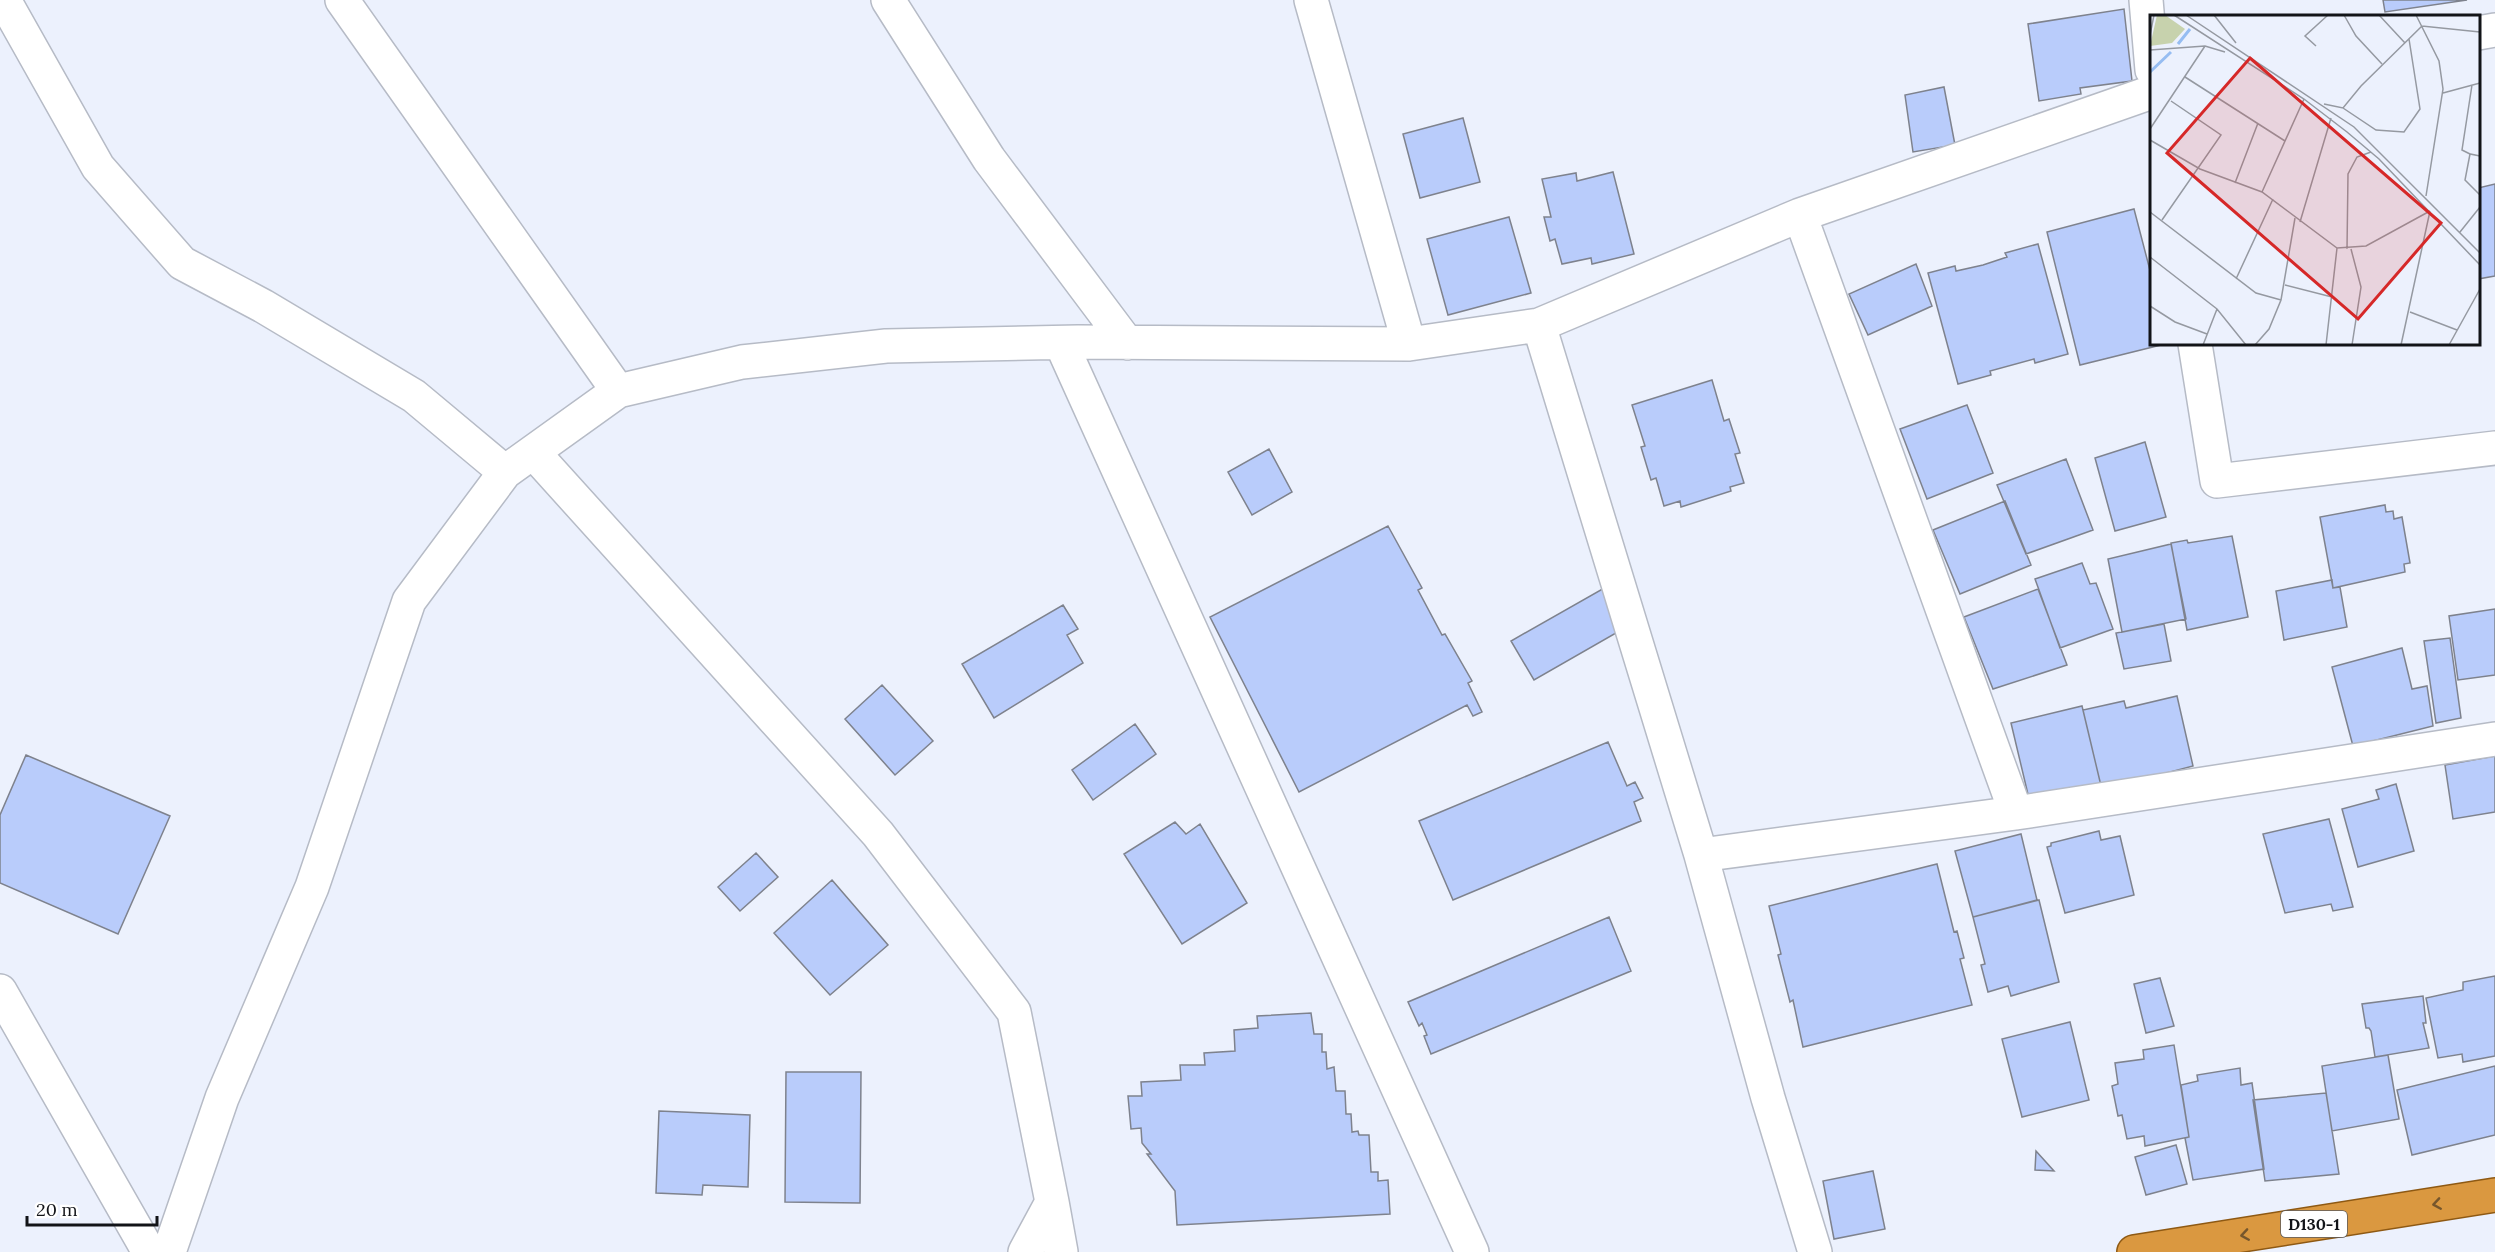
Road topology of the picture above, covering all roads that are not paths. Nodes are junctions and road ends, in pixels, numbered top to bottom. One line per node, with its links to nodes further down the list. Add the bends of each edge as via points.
1 (4, 0): 19 (street, via 98,167 182,263 414,396)
2 (342, 0): 16 (street)
3 (888, 0): 13 (street, via 989,159)
4 (1311, 0): 14 (street)
5 (2146, 0): 8 (street)
6 (2495, 30): 7 (street)
7 (2480, 33)
8 (2150, 56)
9 (2150, 92): 10 (street)
10 (1800, 215): 11 (street); 21 (street)
11 (1539, 325): 14 (street); 22 (street)
12 (1061, 343): 13 (street); 16 (street, via 886,346 742,362); 30 (street)
13 (1127, 343): 14 (street)
14 (1408, 344)
15 (2195, 345): 17 (street, via 2217,481)
16 (618, 391): 18 (street)
17 (2495, 448)
18 (534, 452): 19 (street); 25 (street, via 878,834 1014,1012)
19 (505, 472): 27 (street, via 409,601 312,886 222,1098)
20 (2495, 739): 21 (street)
21 (2016, 813): 22 (street)
22 (1701, 855): 31 (street)
23 (0, 991): 26 (street)
24 (2494, 1195): 32 (highway, D130-1, one-way to 32)
25 (1052, 1202): 28 (street); 29 (street)
26 (149, 1252)
27 (170, 1252)
28 (1025, 1252)
29 (1061, 1252)
30 (1472, 1252)
31 (1815, 1252)
32 (2134, 1252)

